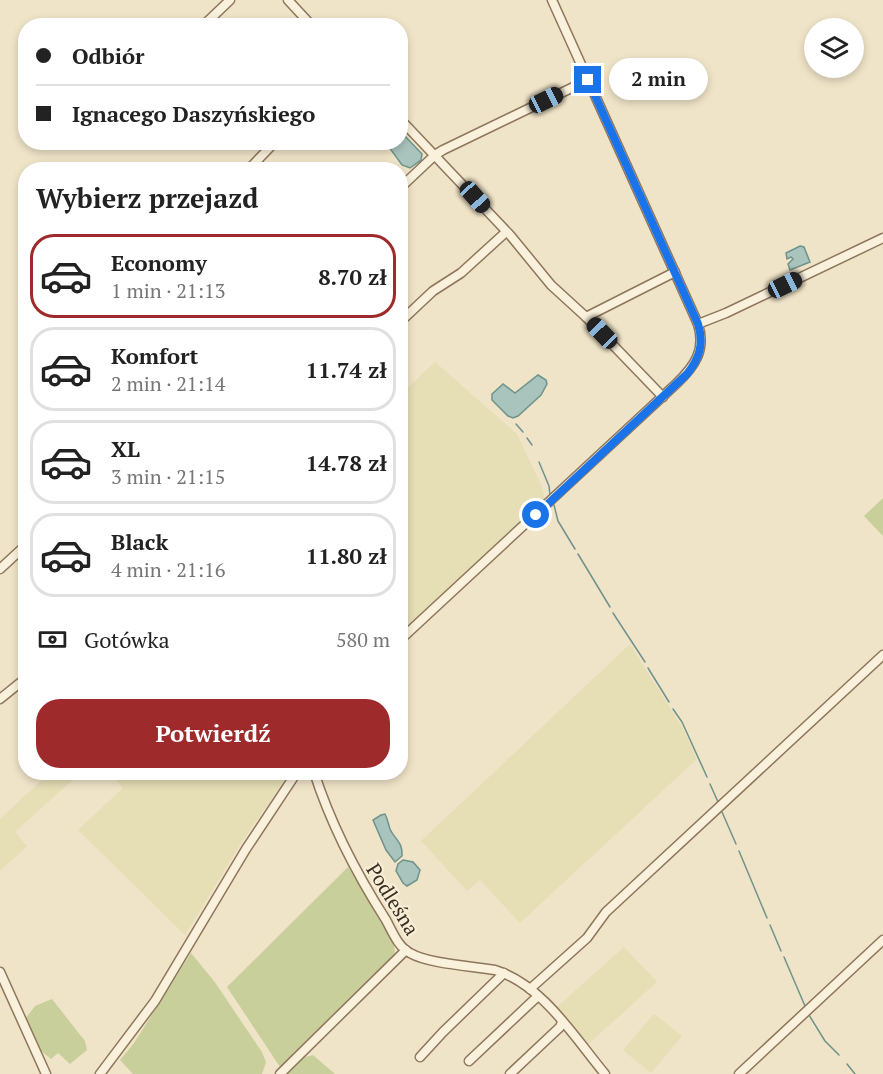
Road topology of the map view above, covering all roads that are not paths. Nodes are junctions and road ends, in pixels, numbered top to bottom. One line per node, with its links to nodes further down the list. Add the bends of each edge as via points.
1 (230, 0): 6 (street)
2 (288, 0): 5 (street)
3 (298, 0): 5 (street)
4 (552, 0): 8 (street)
5 (299, 12): 7 (street)
6 (211, 18)
7 (305, 18)
8 (588, 80): 11 (street); 16 (street)
9 (408, 127): 11 (street)
10 (267, 150): 12 (street)
11 (435, 155): 13 (street); 14 (street)
12 (256, 162)
13 (408, 180)
14 (506, 232): 17 (street); 18 (street, via 551,285)
15 (883, 238): 19 (street)
16 (675, 272): 18 (street); 19 (street)
17 (408, 314)
18 (586, 317): 20 (street)
19 (698, 324): 20 (street, via 702,345 696,362)
20 (663, 397): 23 (street)
21 (18, 552): 22 (street)
22 (0, 569)
23 (408, 633)
24 (883, 655): 33 (street, via 606,912 587,938)
25 (18, 684): 26 (street)
26 (0, 699)
27 (292, 780): 39 (street, via 155,1001)
28 (317, 780): 30 (street, Podleśna, via 349,858)
29 (883, 940): 43 (street)
30 (405, 950): 32 (street, Podleśna, via 423,958); 40 (street)
31 (0, 972): 38 (street)
32 (504, 973): 33 (street, Podleśna); 36 (street)
33 (530, 989): 34 (street, Podleśna)
34 (538, 996): 35 (street, Podleśna); 37 (street)
35 (562, 1022): 41 (street); 42 (street, Podleśna)
36 (420, 1057)
37 (469, 1061)
38 (46, 1074)
39 (100, 1074)
40 (280, 1074)
41 (510, 1074)
42 (605, 1074)
43 (739, 1074)

